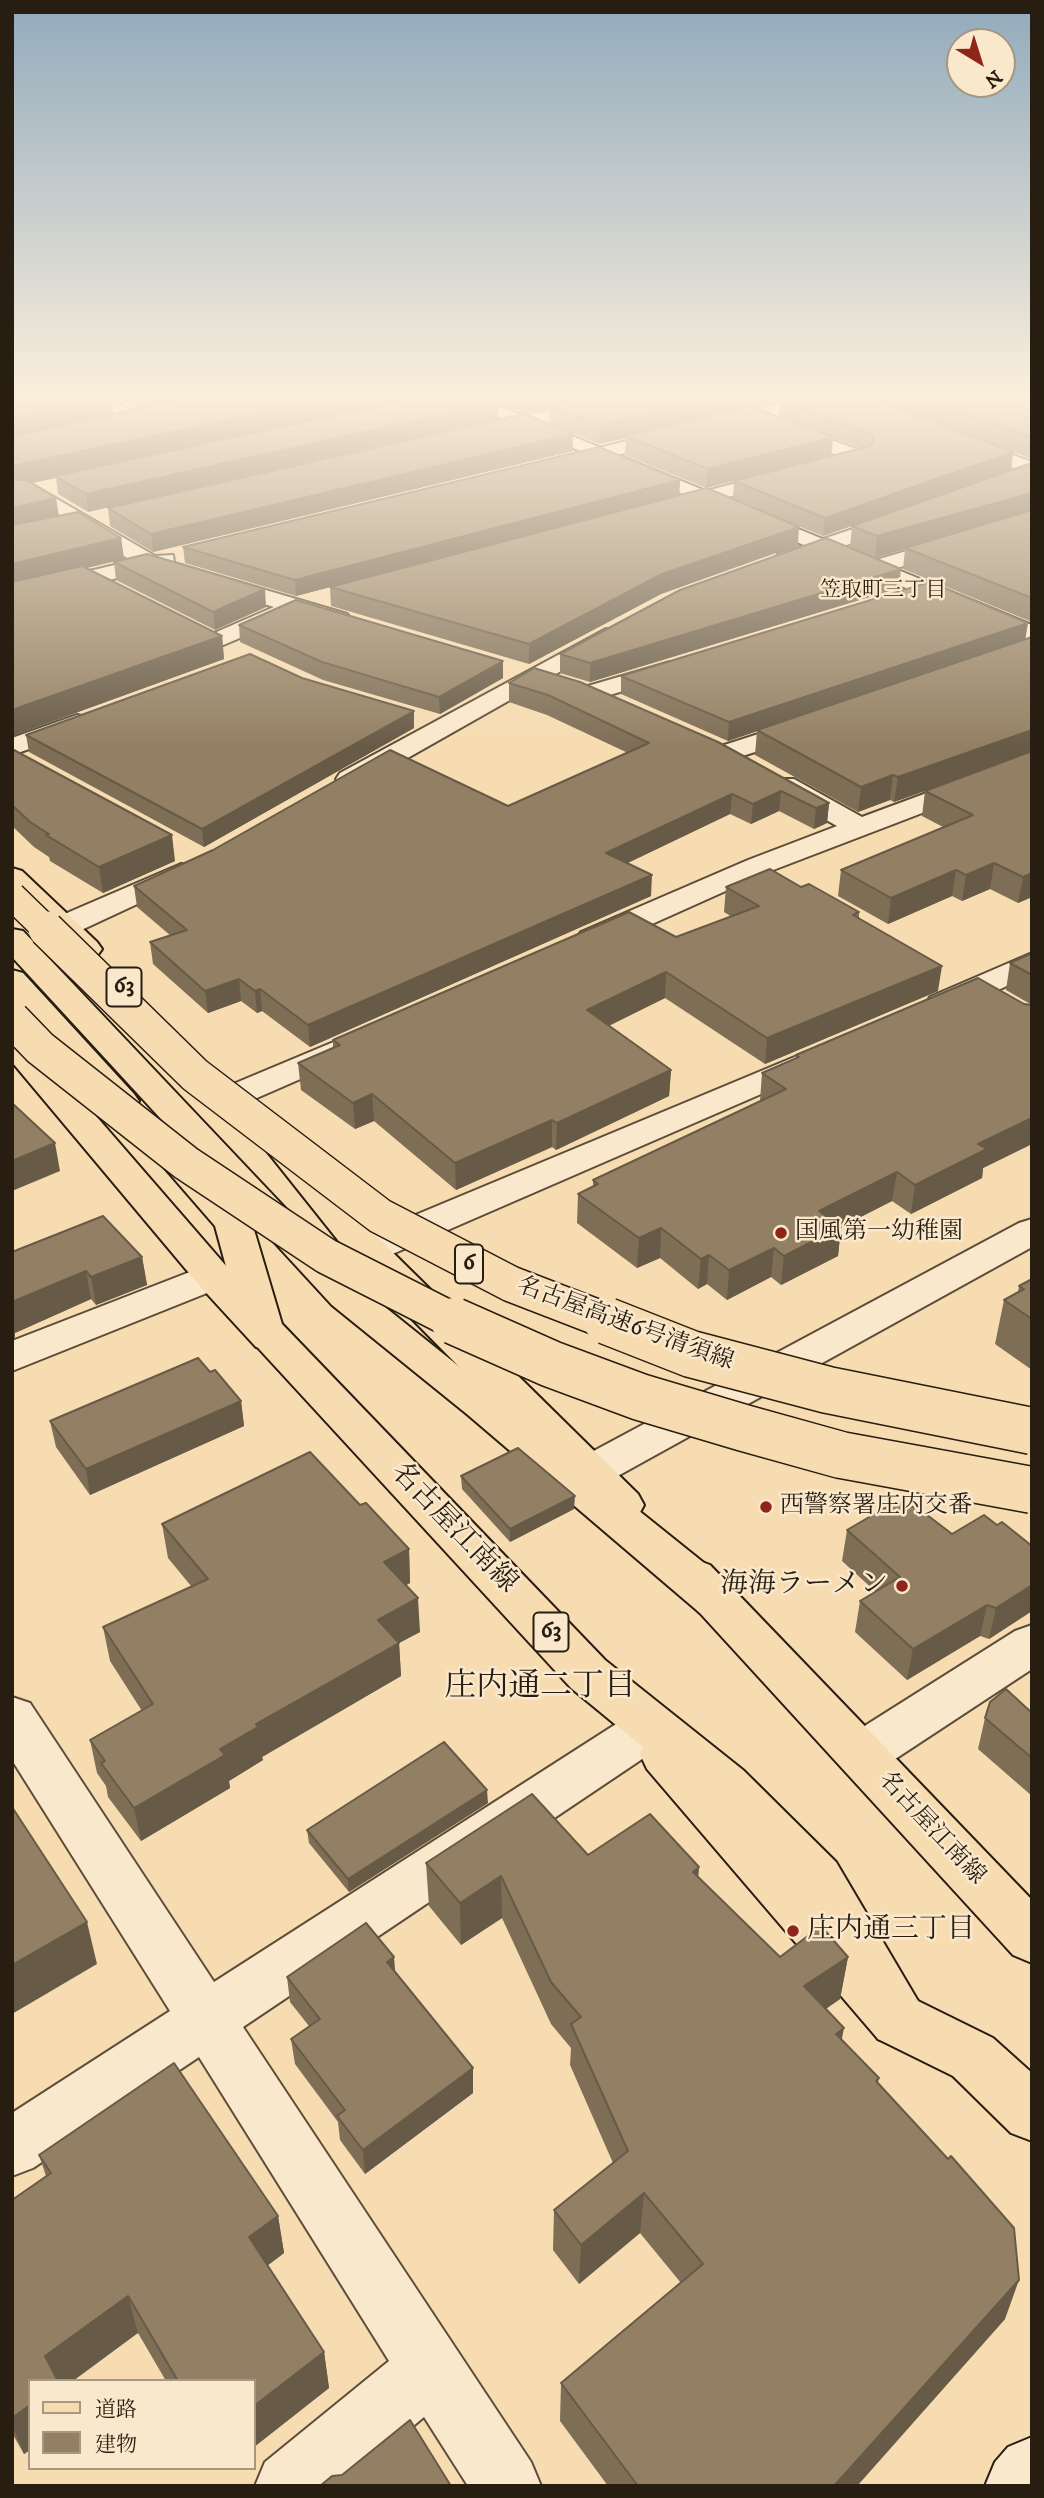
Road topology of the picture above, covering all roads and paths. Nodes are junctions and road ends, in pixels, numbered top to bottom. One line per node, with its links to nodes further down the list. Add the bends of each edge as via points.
1 (54, 514): 6 (street)
2 (741, 514): 7 (street)
3 (917, 514): 7 (street)
4 (110, 517): 6 (street)
5 (1032, 520): 10 (street)
6 (72, 526): 9 (street)
7 (821, 547): 10 (street); 11 (street)
8 (191, 553): 9 (street)
9 (151, 563): 13 (street); 19 (street)
10 (874, 568): 14 (street)
11 (758, 569)
12 (12, 575): 15 (street)
13 (89, 578): 15 (street); 16 (street)
14 (926, 590): 18 (street); 23 (street)
15 (23, 593)
16 (123, 596)
17 (335, 596): 19 (street)
18 (887, 602)
19 (295, 606): 20 (street); 24 (street)
20 (360, 626)
21 (623, 626): 28 (street)
22 (191, 631): 24 (street)
23 (1027, 638)
24 (214, 642): 25 (street)
25 (244, 655)
26 (694, 661): 29 (street)
27 (503, 669): 28 (street)
28 (529, 677): 29 (street); 34 (street)
29 (590, 693): 30 (street)
30 (628, 710)
31 (101, 715): 36 (street)
32 (418, 718): 34 (street)
33 (828, 718): 37 (street)
34 (444, 726): 39 (street)
35 (702, 743): 37 (street)
36 (12, 747)
37 (727, 754): 40 (street)
38 (1032, 762): 40 (street)
39 (324, 794)
40 (862, 828): 42 (street)
41 (180, 849): 46 (street, via 204,862)
42 (758, 866): 44 (street); 48 (street)
43 (12, 877): 46 (main road, 名古屋江南線 / 63)
44 (794, 887)
45 (12, 896): 65 (main road, 名古屋高速6号清須線 / 6, bridge, via 195,1075 380,1216 440,1249 511,1284 691,1354 828,1390)
46 (64, 926): 60 (main road, 名古屋江南線 / 63)
47 (12, 938): 59 (main road)
48 (563, 952)
49 (1032, 962): 52 (street)
50 (939, 969): 52 (street)
51 (12, 979): 59 (main road)
52 (975, 990): 53 (street); 54 (street)
53 (1009, 1009)
54 (912, 1017)
55 (12, 1019): 67 (main road, 6, bridge, via 40,1048 186,1163 326,1256 463,1326 627,1392 744,1428 841,1455)
56 (376, 1034): 60 (street)
57 (12, 1040): 63 (main road, 名古屋江南線 / 63)
58 (836, 1049): 62 (street)
59 (113, 1070): 68 (main road, via 346,1296); 77 (main road, via 233,1223 263,1329 589,1674 726,1785 817,1879)
60 (238, 1094): 62 (main road, 名古屋江南線 / 63)
61 (1032, 1231): 66 (street)
62 (367, 1250): 66 (main road, 名古屋江南線 / 63)
63 (213, 1276): 64 (street); 71 (main road, 名古屋江南線 / 63)
64 (12, 1357)
65 (1032, 1431)
66 (590, 1472): 68 (main road, 名古屋江南線 / 63)
67 (1032, 1490)
68 (717, 1600): 72 (main road, 名古屋江南線 / 63)
69 (1032, 1644): 72 (street)
70 (12, 1717): 76 (street)
71 (645, 1731): 76 (street); 77 (main road, 名古屋江南線 / 63)
72 (862, 1754): 73 (main road, 名古屋江南線 / 63)
73 (983, 1885): 74 (main road); 75 (main road, 名古屋江南線 / 63)
74 (1032, 1916)
75 (1032, 1938)
76 (208, 2018): 79 (street); 80 (street)
77 (898, 2020): 78 (main road, 名古屋江南線 / 63, via 973,2057)
78 (1032, 2113)
79 (12, 2147)
80 (432, 2368): 82 (street); 83 (street)
81 (1032, 2471): 84 (street)
82 (289, 2486)
83 (507, 2486)
84 (1019, 2486)

